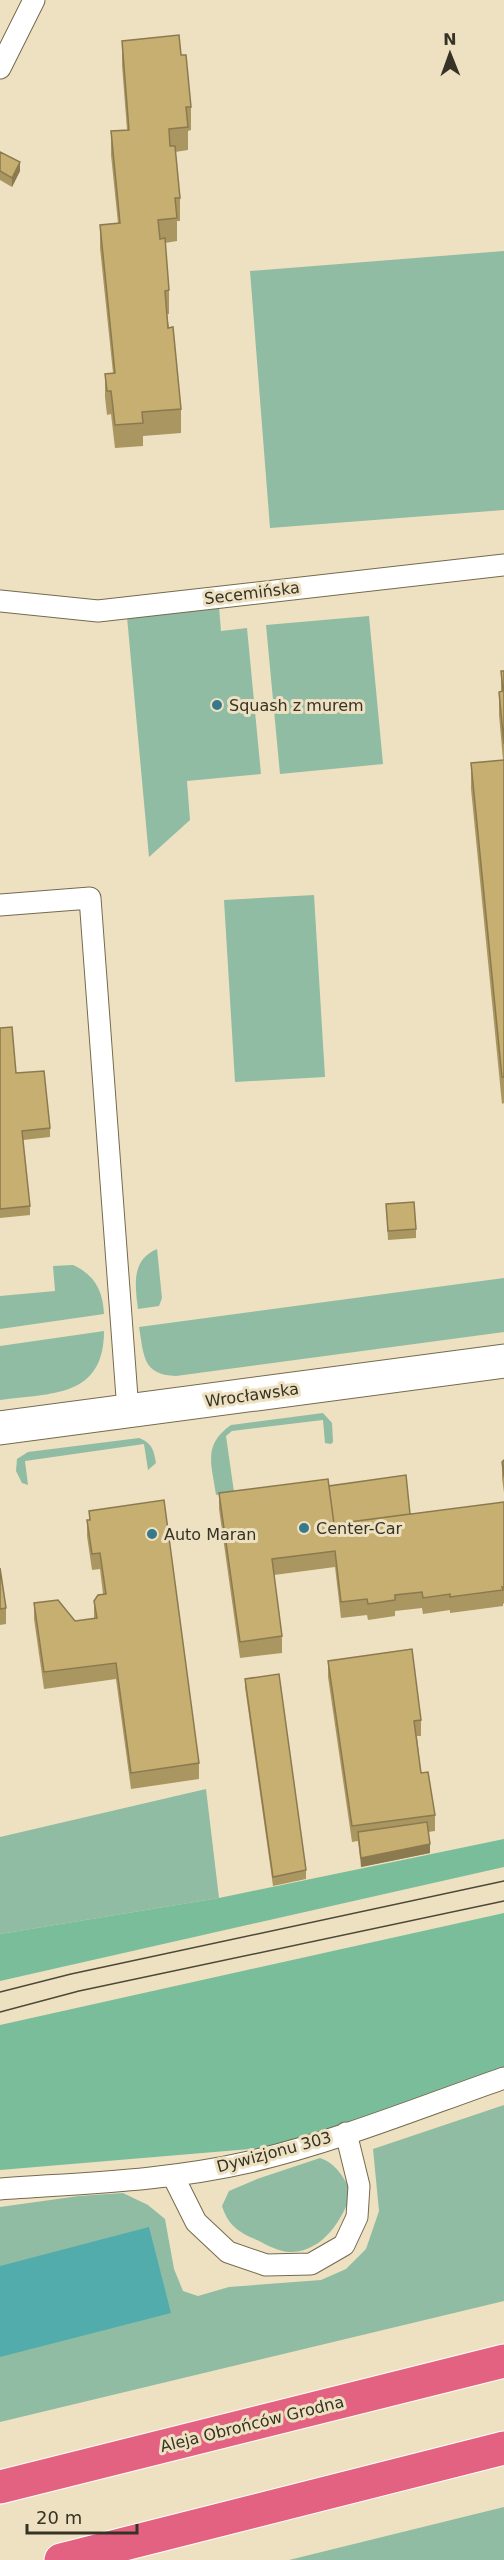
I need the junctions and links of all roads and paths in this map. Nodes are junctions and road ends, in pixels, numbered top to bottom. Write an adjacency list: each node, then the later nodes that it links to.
1 (34, 0): 2 (lane)
2 (0, 68)
3 (504, 565): 4 (lane, Secemińska)
4 (0, 601)
5 (0, 905): 7 (lane)
6 (504, 1361): 7 (street, Wrocławska)
7 (128, 1411): 8 (street, Wrocławska)
8 (0, 1428)
9 (504, 2078): 10 (lane, Dywizjonu 303)
10 (346, 2133): 11 (lane, Dywizjonu 303); 11 (lane)
11 (173, 2176): 12 (lane, Dywizjonu 303)
12 (0, 2189)
13 (504, 2361): 15 (highway, Aleja Obrońców Grodna)
14 (504, 2448): 16 (highway)
15 (0, 2487)
16 (60, 2560)

